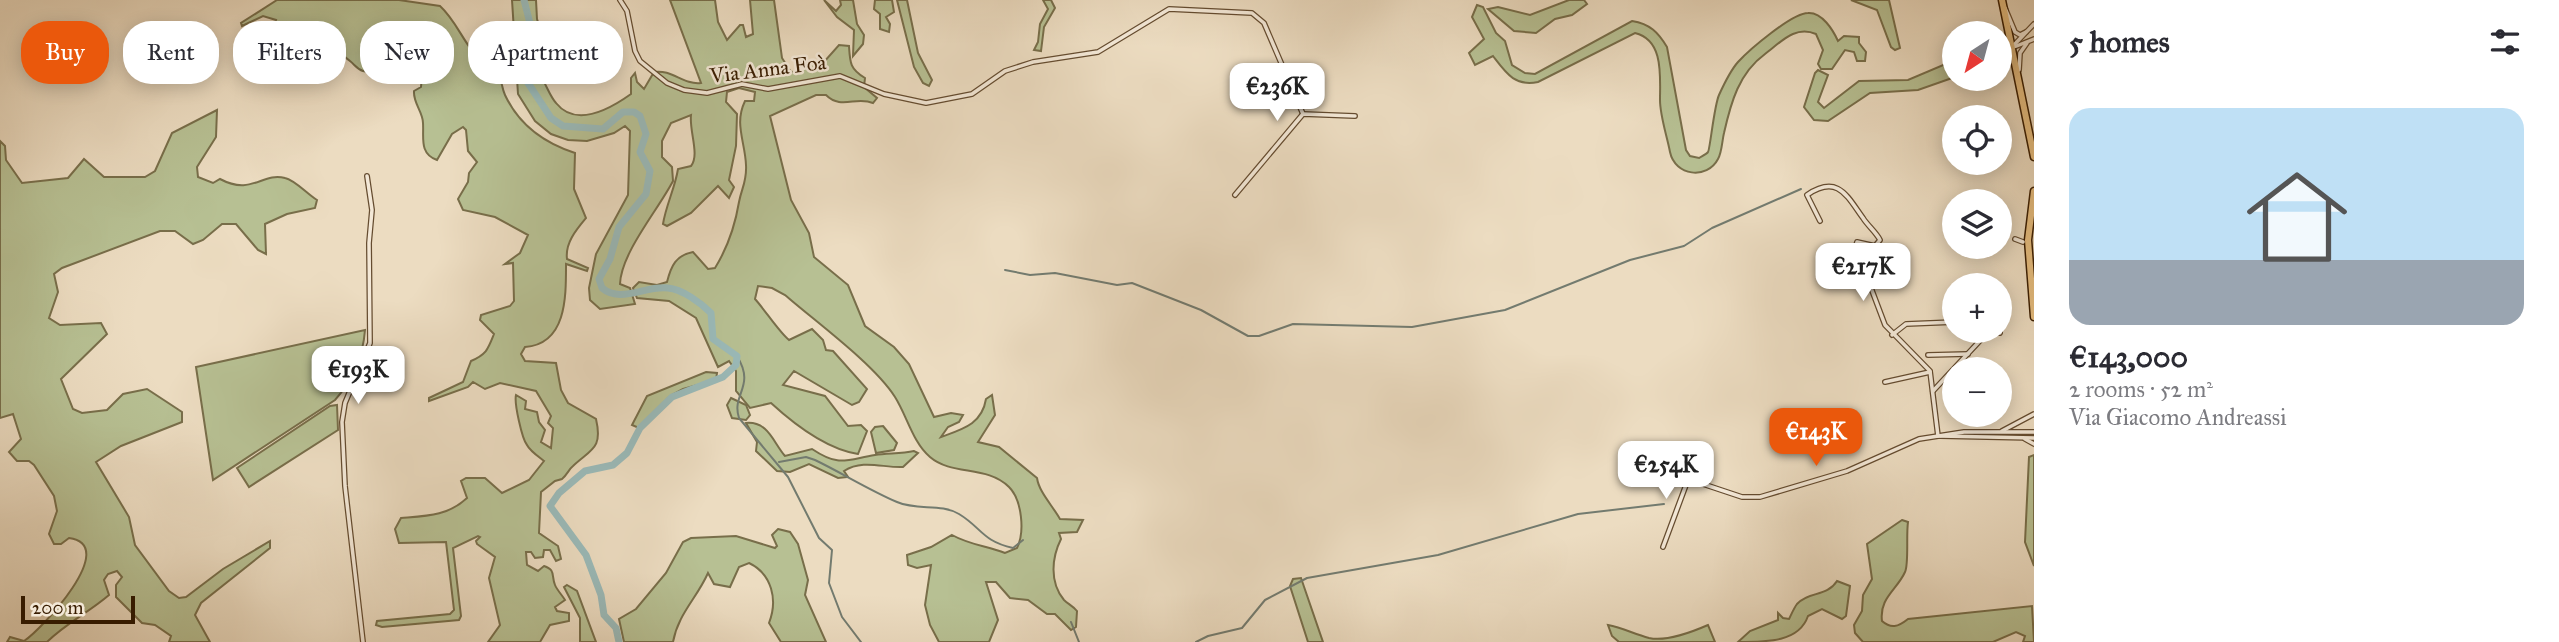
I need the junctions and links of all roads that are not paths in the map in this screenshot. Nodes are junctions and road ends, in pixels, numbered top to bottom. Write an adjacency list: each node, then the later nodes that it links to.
1 (620, 0): 11 (street, Via Anna Foà)
2 (2002, 2): 3 (main road); 5 (street)
3 (2006, 21)
4 (2034, 24): 5 (street); 6 (street)
5 (2026, 32): 9 (street)
6 (2034, 32)
7 (2034, 39): 8 (street)
8 (2027, 43): 9 (street); 10 (street)
9 (2012, 47): 10 (main road)
10 (2018, 75): 13 (main road)
11 (1303, 114): 12 (street); 16 (street)
12 (1355, 116)
13 (2034, 157)
14 (367, 176): 39 (street)
15 (2034, 191): 20 (main road)
16 (1235, 195)
17 (1820, 221): 22 (street)
18 (2015, 239): 19 (street)
19 (2022, 242)
20 (2034, 317)
21 (1942, 323): 22 (street)
22 (1892, 335): 26 (street)
23 (1978, 343): 24 (street)
24 (1968, 354): 25 (street); 28 (street)
25 (1928, 355)
26 (1930, 372): 27 (street); 28 (street)
27 (1885, 382)
28 (1933, 391): 33 (street)
29 (2034, 414): 30 (street)
30 (2013, 426): 32 (street); 34 (street)
31 (2034, 432): 34 (street)
32 (1998, 433): 33 (street); 34 (street)
33 (1940, 434): 34 (street); 38 (street)
34 (2013, 435): 35 (street)
35 (2023, 438): 36 (street); 37 (street)
36 (2034, 438)
37 (2034, 444)
38 (1663, 547)
39 (363, 642)

